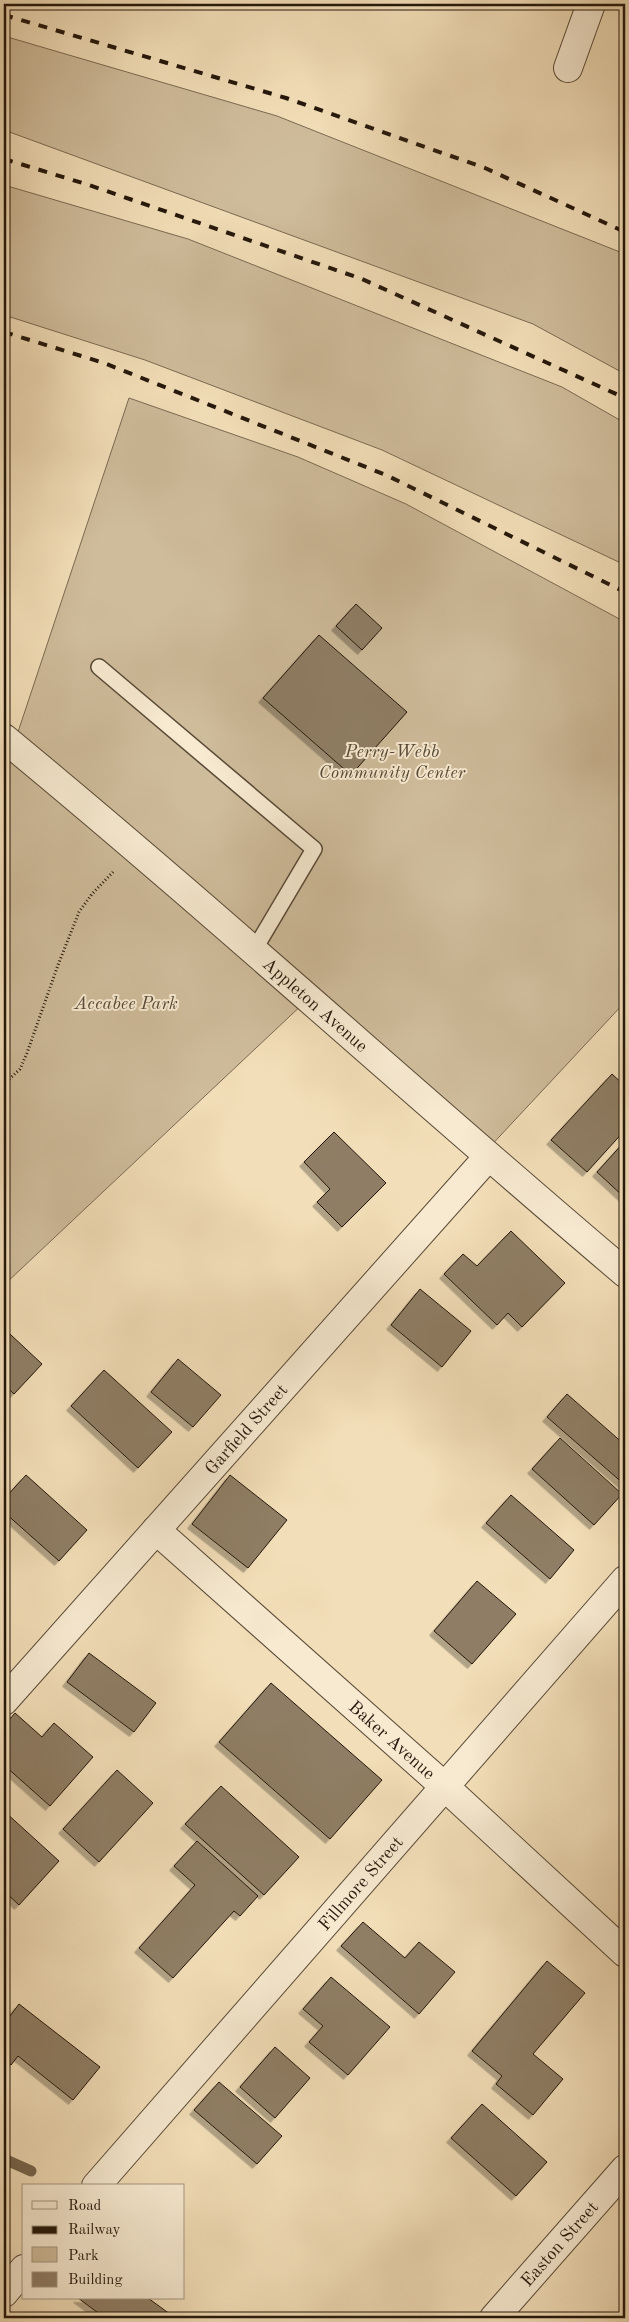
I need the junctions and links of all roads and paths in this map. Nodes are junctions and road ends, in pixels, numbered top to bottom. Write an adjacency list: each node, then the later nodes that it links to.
1 (591, 4): 2 (street)
2 (568, 68)
3 (99, 667): 6 (lane)
4 (4, 738): 5 (street, Appleton Avenue)
5 (135, 850): 6 (street, Appleton Avenue); 7 (path)
6 (253, 952): 8 (street, Appleton Avenue)
7 (4, 1084)
8 (488, 1157): 9 (street, Appleton Avenue); 10 (street, Garfield Street)
9 (625, 1273)
10 (156, 1530): 12 (street, Garfield Street); 13 (street, Baker Avenue)
11 (625, 1580): 13 (street, Fillmore Street)
12 (4, 1701)
13 (444, 1786): 14 (street, Baker Avenue); 16 (street, Fillmore Street)
14 (625, 1953)
15 (625, 2170): 19 (street, Easton Street)
16 (98, 2184)
17 (22, 2271): 18 (street)
18 (4, 2293)
19 (494, 2318)

